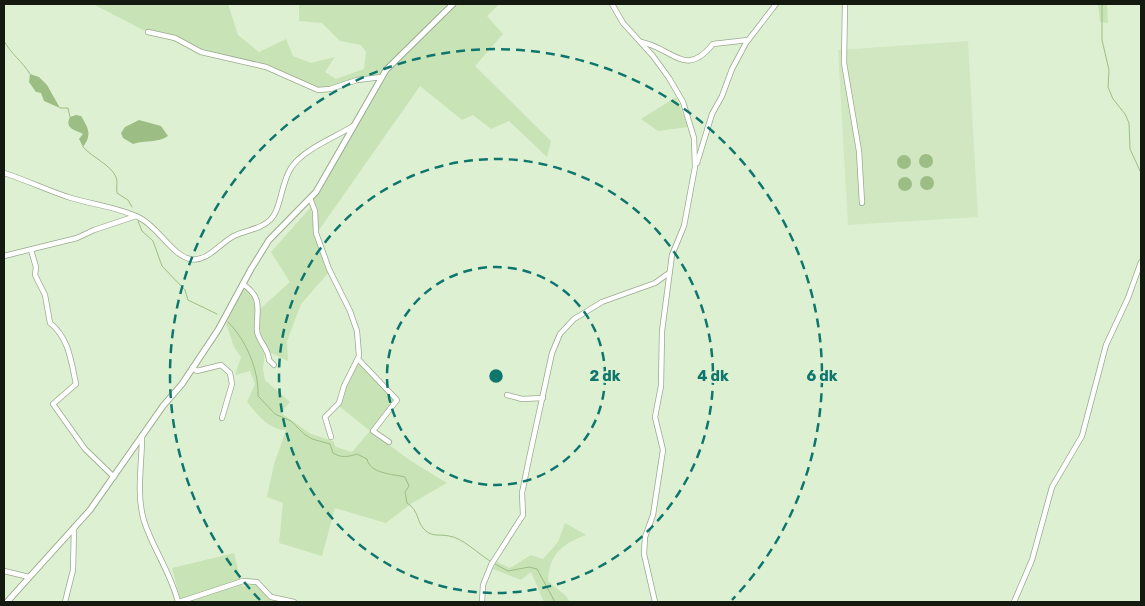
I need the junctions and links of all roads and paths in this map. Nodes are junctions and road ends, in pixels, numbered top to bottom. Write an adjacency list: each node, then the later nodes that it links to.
1 (452, 4): 8 (street)
2 (612, 4): 7 (street)
3 (776, 4): 6 (street)
4 (845, 4): 13 (street)
5 (148, 32): 8 (street)
6 (748, 40): 7 (street); 10 (street)
7 (641, 42): 10 (street)
8 (382, 77): 9 (street)
9 (354, 126): 12 (street); 14 (street)
10 (696, 167): 18 (street)
11 (4, 173): 14 (street)
12 (310, 198): 19 (street); 20 (street)
13 (862, 203)
14 (136, 216): 15 (street)
15 (31, 250): 16 (street); 29 (street)
16 (4, 256)
17 (1141, 262): 39 (street)
18 (669, 273): 24 (street); 38 (street)
19 (243, 284): 21 (street); 22 (street)
20 (358, 359): 27 (street); 28 (street)
21 (274, 365)
22 (192, 368): 25 (street); 26 (street)
23 (507, 395): 24 (street)
24 (543, 398): 37 (street)
25 (222, 418)
26 (142, 436): 29 (street); 35 (street)
27 (332, 437)
28 (389, 442)
29 (114, 476): 30 (street)
30 (74, 527): 32 (street); 34 (street)
31 (4, 571): 32 (street)
32 (29, 577): 33 (street)
33 (7, 602)
34 (65, 602)
35 (178, 602): 36 (street)
36 (294, 602)
37 (482, 602)
38 (655, 602)
39 (1014, 602)

